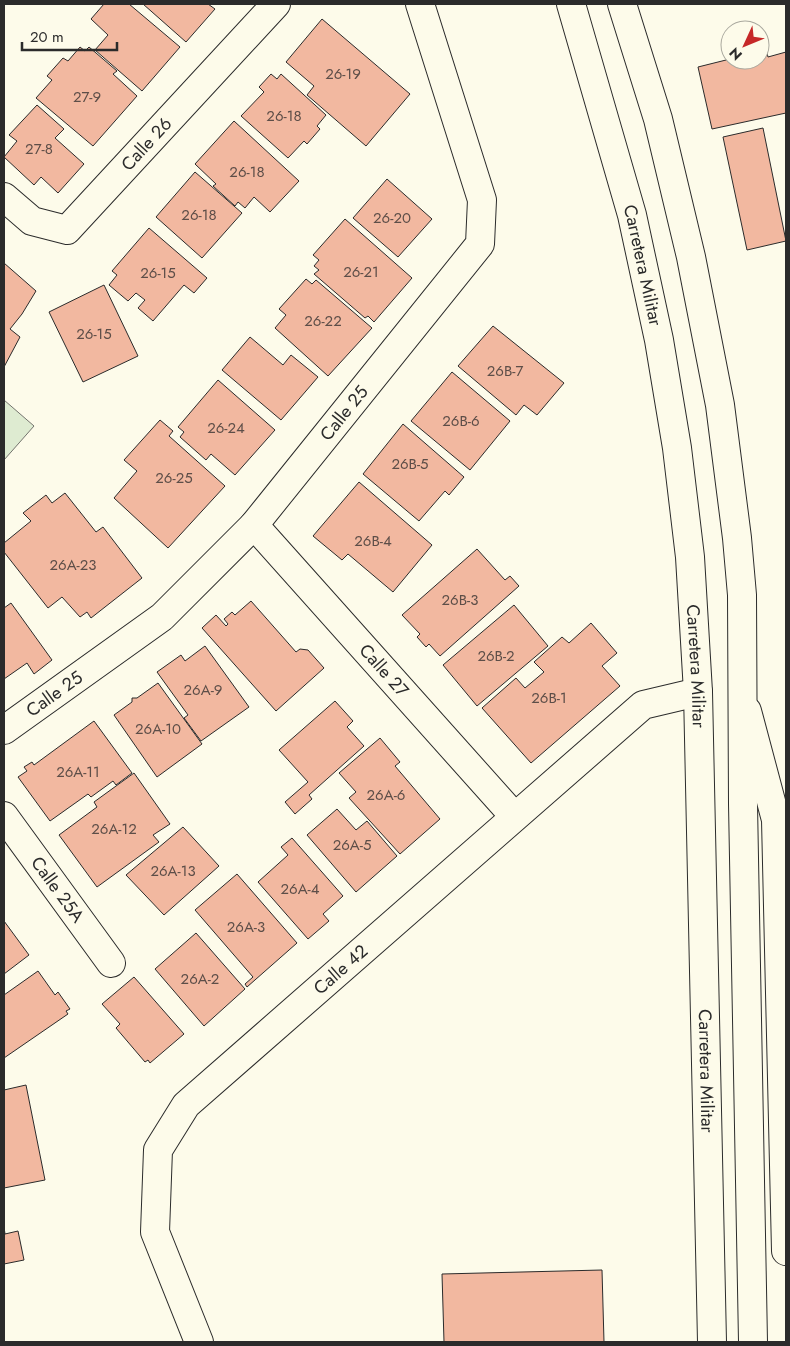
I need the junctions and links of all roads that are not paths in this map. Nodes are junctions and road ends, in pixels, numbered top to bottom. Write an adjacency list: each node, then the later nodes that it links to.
1 (276, 4): 5 (street, Calle 26)
2 (420, 4): 6 (street, Calle 25)
3 (571, 4): 7 (street, Carretera Militar)
4 (622, 4): 8 (street)
5 (4, 197)
6 (254, 525): 9 (street, Calle 25); 11 (street, Calle 27)
7 (698, 692): 11 (street, Calle 42); 15 (street, Carretera Militar)
8 (743, 697): 13 (street); 16 (street)
9 (4, 730)
10 (4, 816): 12 (street, Calle 25A)
11 (514, 816): 14 (street, Calle 42)
12 (111, 963)
13 (786, 1250)
14 (199, 1342)
15 (712, 1342)
16 (753, 1342)

